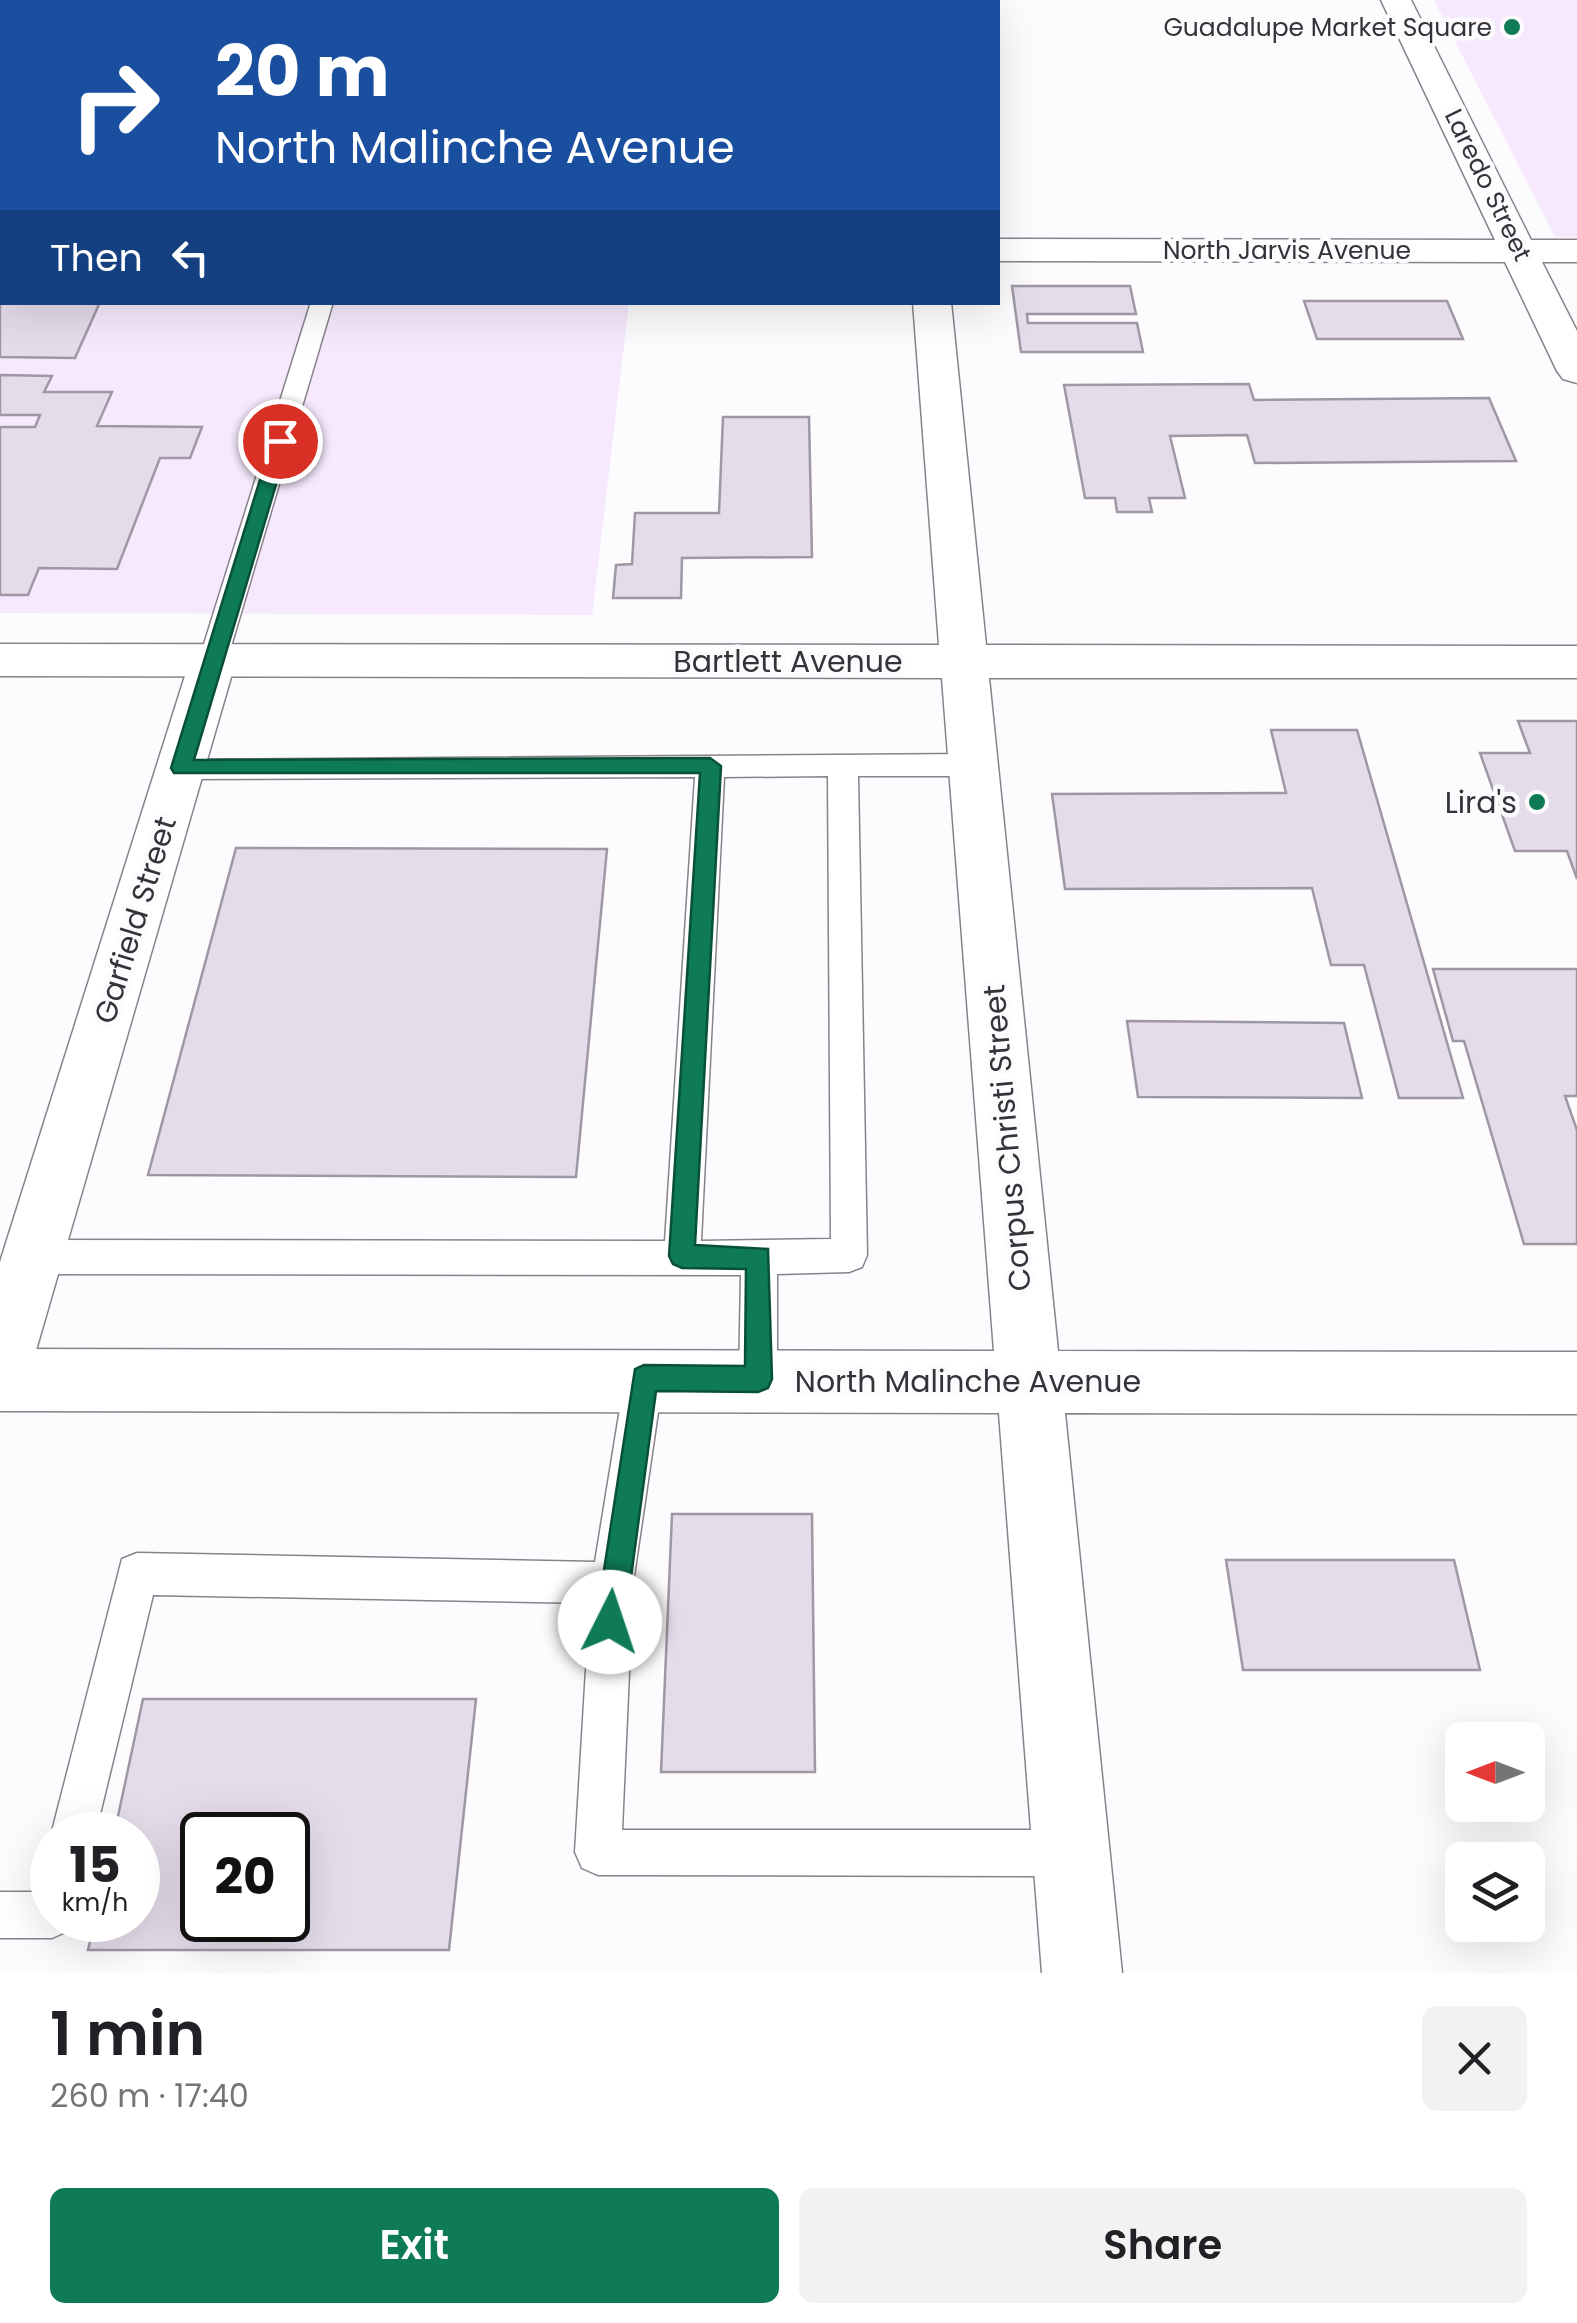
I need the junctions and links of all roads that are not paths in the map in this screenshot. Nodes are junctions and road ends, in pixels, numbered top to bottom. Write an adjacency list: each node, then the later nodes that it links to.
1 (1396, 0): 3 (main road, Laredo Street)
2 (1000, 250): 3 (main road, North Jarvis Avenue)
3 (1522, 251): 4 (main road, North Jarvis Avenue); 7 (main road, Laredo Street)
4 (1577, 251)
5 (321, 305): 9 (lane, Garfield Street)
6 (932, 305): 10 (main road, Corpus Christi Street)
7 (1577, 371)
8 (0, 660): 9 (main road, Bartlett Avenue)
9 (213, 660): 10 (main road, Bartlett Avenue); 15 (main road, Garfield Street)
10 (964, 661): 11 (main road, Bartlett Avenue); 14 (main road, Corpus Christi Street)
11 (1577, 662)
12 (710, 766): 13 (lane); 15 (lane); 16 (lane)
13 (843, 766): 14 (lane); 18 (lane)
14 (974, 766): 23 (main road, Corpus Christi Street)
15 (181, 768): 17 (main road, Garfield Street)
16 (682, 1256): 17 (lane); 18 (lane)
17 (32, 1257): 19 (main road, Garfield Street)
18 (759, 1258): 21 (lane)
19 (0, 1364)
20 (644, 1378): 21 (main road, North Malinche Avenue); 22 (main road, North Malinche Avenue); 25 (lane)
21 (758, 1379): 23 (main road, North Malinche Avenue)
22 (0, 1380)
23 (1029, 1382): 24 (main road, North Malinche Avenue); 27 (main road, Corpus Christi Street)
24 (1577, 1383)
25 (612, 1584): 26 (lane); 27 (lane)
26 (78, 1812)
27 (1071, 1853): 30 (main road, Corpus Christi Street)
28 (30, 1914): 29 (lane)
29 (0, 1915)
30 (1082, 1973)

